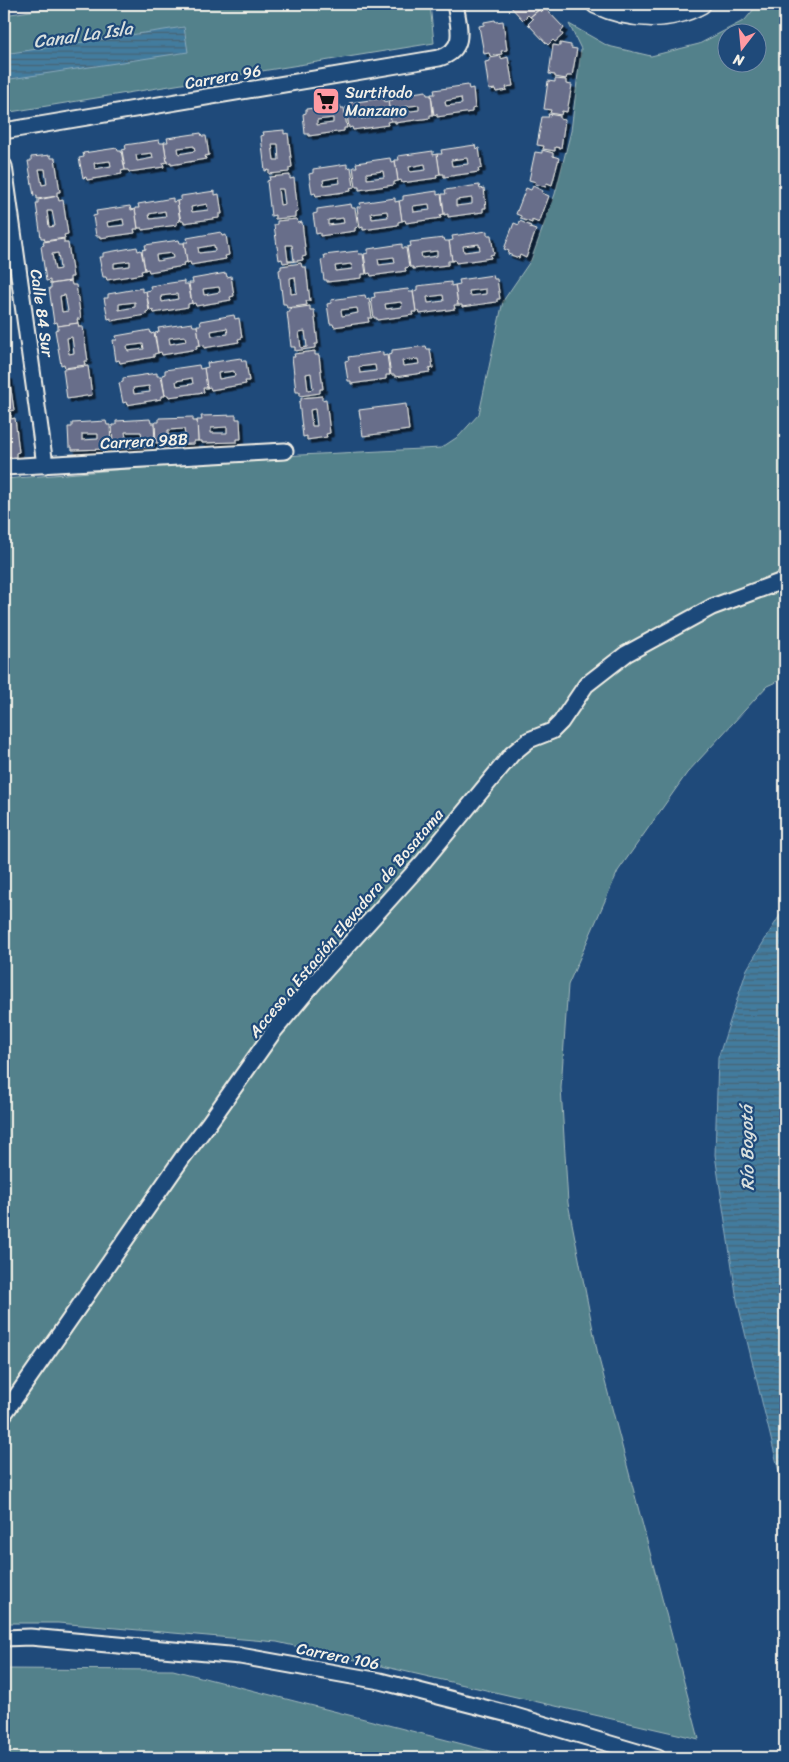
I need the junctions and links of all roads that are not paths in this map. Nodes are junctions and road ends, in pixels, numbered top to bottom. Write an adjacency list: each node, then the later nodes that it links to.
1 (455, 4): 4 (street, Carrera 96)
2 (596, 4): 3 (main road)
3 (701, 4)
4 (4, 131)
5 (4, 166): 7 (street, Calle 84 Sur)
6 (286, 451): 7 (street, Carrera 98B)
7 (46, 465): 8 (street, Carrera 98B)
8 (4, 467)
9 (785, 580): 10 (street, Acceso a Estación Elevadora de Bosatama)
10 (4, 1414)
11 (4, 1638): 12 (street, Carrera 106)
12 (658, 1758)

